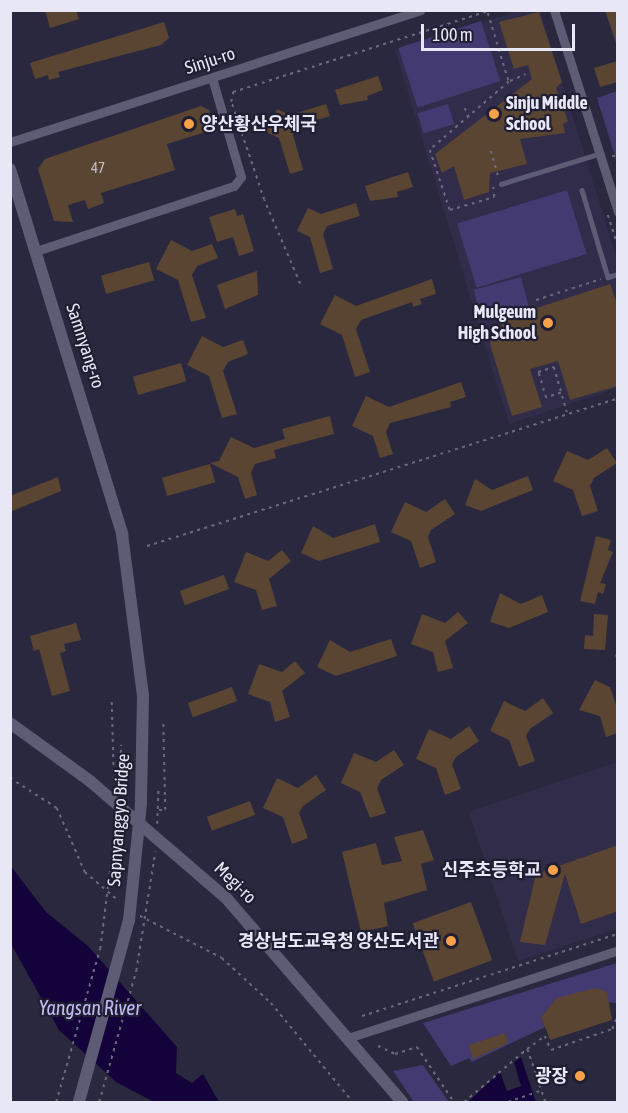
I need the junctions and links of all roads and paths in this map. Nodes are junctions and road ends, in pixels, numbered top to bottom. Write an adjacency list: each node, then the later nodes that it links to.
1 (420, 10): 6 (street, Sinju-ro)
2 (491, 10): 4 (path)
3 (554, 10): 12 (street)
4 (488, 12): 7 (path); 22 (path)
5 (526, 74): 7 (path)
6 (212, 78): 10 (street, Sinju-ro); 19 (street)
7 (510, 82): 9 (path)
8 (465, 108): 9 (path)
9 (468, 117): 16 (path)
10 (10, 142)
11 (491, 151): 16 (path)
12 (600, 153): 16 (lane); 18 (street)
13 (611, 156): 14 (path)
14 (618, 156)
15 (10, 169): 19 (street, Samnyang-ro)
16 (501, 184)
17 (582, 190): 21 (lane)
18 (618, 213)
19 (36, 251): 27 (street, Samnyang-ro)
20 (618, 274): 21 (lane)
21 (608, 277): 23 (path)
22 (300, 284)
23 (536, 300)
24 (561, 393): 24 (path); 26 (path)
25 (618, 398): 26 (path)
26 (567, 413): 28 (path)
27 (122, 534): 56 (street, Sapnyanggyo Bridge)
28 (147, 546)
29 (618, 646): 30 (path)
30 (616, 657)
31 (112, 702): 36 (path)
32 (163, 721): 40 (path)
33 (10, 723): 49 (street, Megi-ro)
34 (121, 746): 36 (path)
35 (10, 778): 43 (path)
36 (119, 779): 38 (path)
37 (158, 790): 40 (path)
38 (118, 799)
39 (117, 808): 55 (path)
40 (158, 810): 41 (path)
41 (157, 829)
42 (156, 848): 57 (path)
43 (124, 905)
44 (133, 911): 58 (path)
45 (618, 934): 48 (path)
46 (618, 950): 49 (street)
47 (618, 1015): 51 (path)
48 (362, 1016)
49 (351, 1037): 59 (street, Megi-ro)
50 (378, 1046): 60 (path)
51 (527, 1049): 52 (path); 61 (path)
52 (541, 1090): 62 (path); 63 (path)
53 (10, 1098): 54 (path)
54 (16, 1102)
55 (56, 1102)
56 (79, 1102)
57 (99, 1102)
58 (353, 1102)
59 (402, 1102)
60 (454, 1102)
61 (464, 1102)
62 (508, 1102)
63 (545, 1102)

